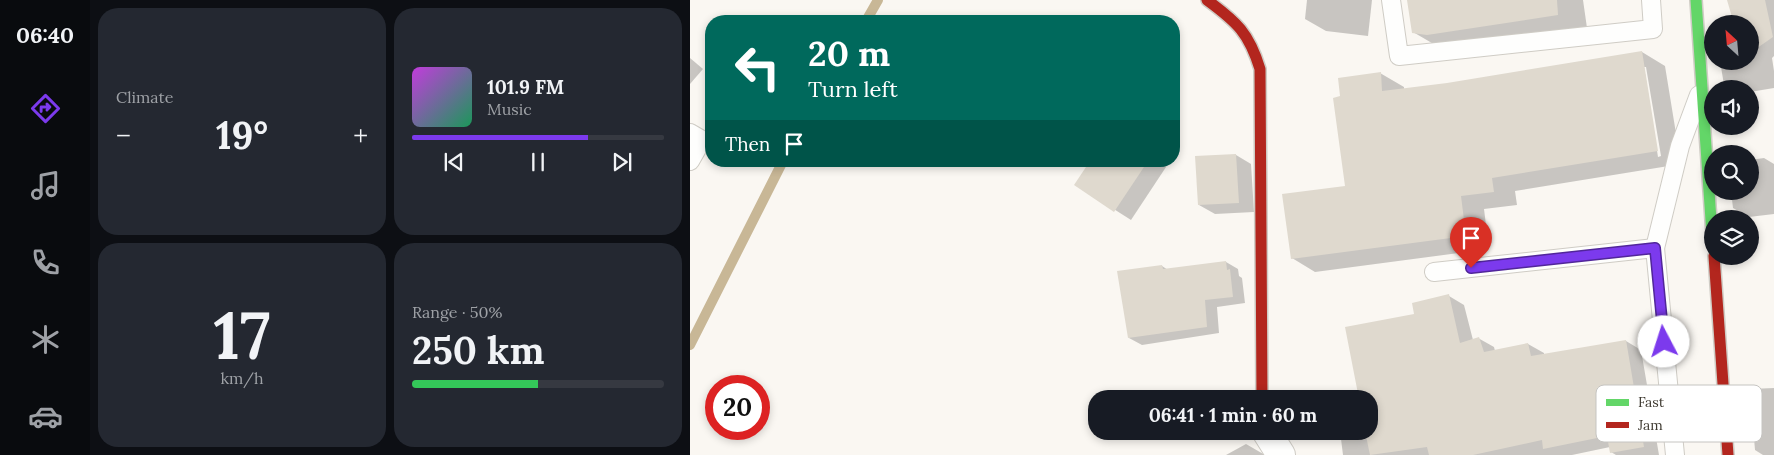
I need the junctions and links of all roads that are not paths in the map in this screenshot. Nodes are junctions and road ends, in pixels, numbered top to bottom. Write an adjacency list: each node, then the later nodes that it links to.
1 (1207, 0): 14 (street)
2 (1390, 0): 3 (lane)
3 (1651, 0)
4 (1696, 0): 5 (street)
5 (1702, 86): 8 (street); 9 (lane)
6 (690, 133): 7 (lane)
7 (690, 161)
8 (1710, 210)
9 (1655, 248): 11 (lane); 12 (lane)
10 (1715, 265): 13 (street)
11 (1434, 272)
12 (1669, 385)
13 (1723, 385)
14 (1262, 390)
15 (1272, 440): 18 (street)
16 (1675, 442): 19 (lane)
17 (1727, 442): 20 (street)
18 (1281, 455)
19 (1676, 455)
20 (1728, 455)

